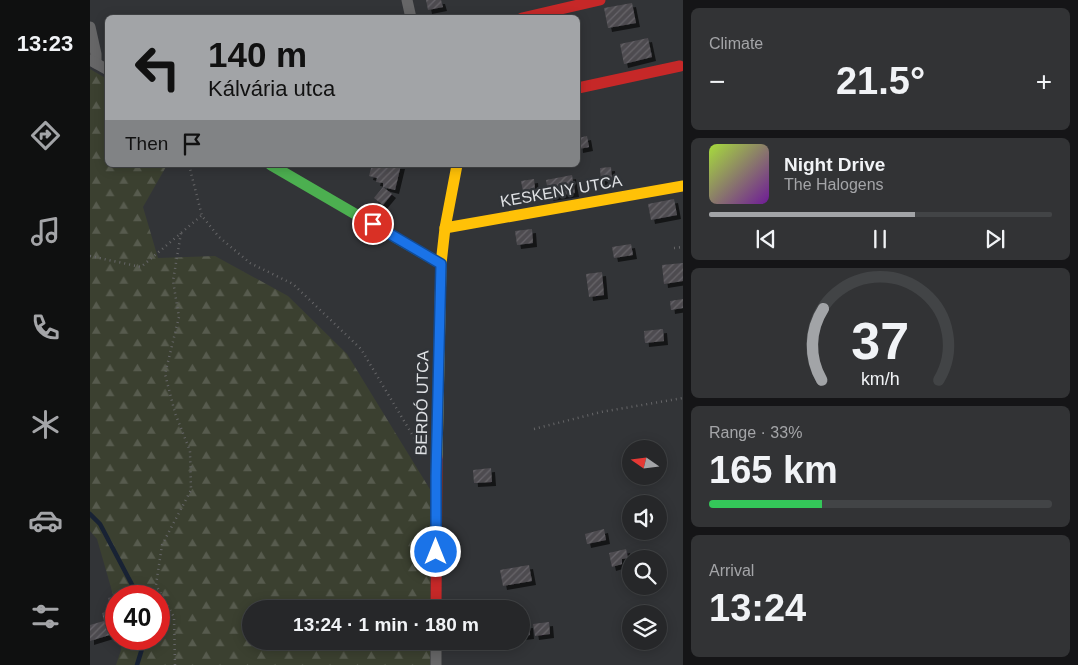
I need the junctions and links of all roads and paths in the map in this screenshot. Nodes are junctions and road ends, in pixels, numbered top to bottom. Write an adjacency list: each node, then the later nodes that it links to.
1 (407, 0): 3 (street)
2 (600, 0): 4 (street)
3 (410, 15)
4 (535, 15)
5 (90, 27): 6 (street)
6 (93, 62): 8 (street)
7 (680, 66): 9 (street)
8 (105, 68)
9 (580, 88)
10 (190, 167): 14 (path)
11 (274, 167): 20 (street)
12 (457, 167): 15 (street, BERDÓ UTCA)
13 (683, 186): 15 (street, KESKENY UTCA)
14 (202, 216): 16 (path); 23 (path)
15 (445, 228): 20 (street, BERDÓ UTCA)
16 (181, 234): 19 (path); 26 (path)
17 (683, 247): 18 (path)
18 (674, 248)
19 (90, 256)
20 (441, 264): 24 (street, BERDÓ UTCA)
21 (683, 398): 22 (path)
22 (534, 430)
23 (421, 451)
24 (436, 600)
25 (436, 650): 27 (street)
26 (176, 665)
27 (436, 665)

